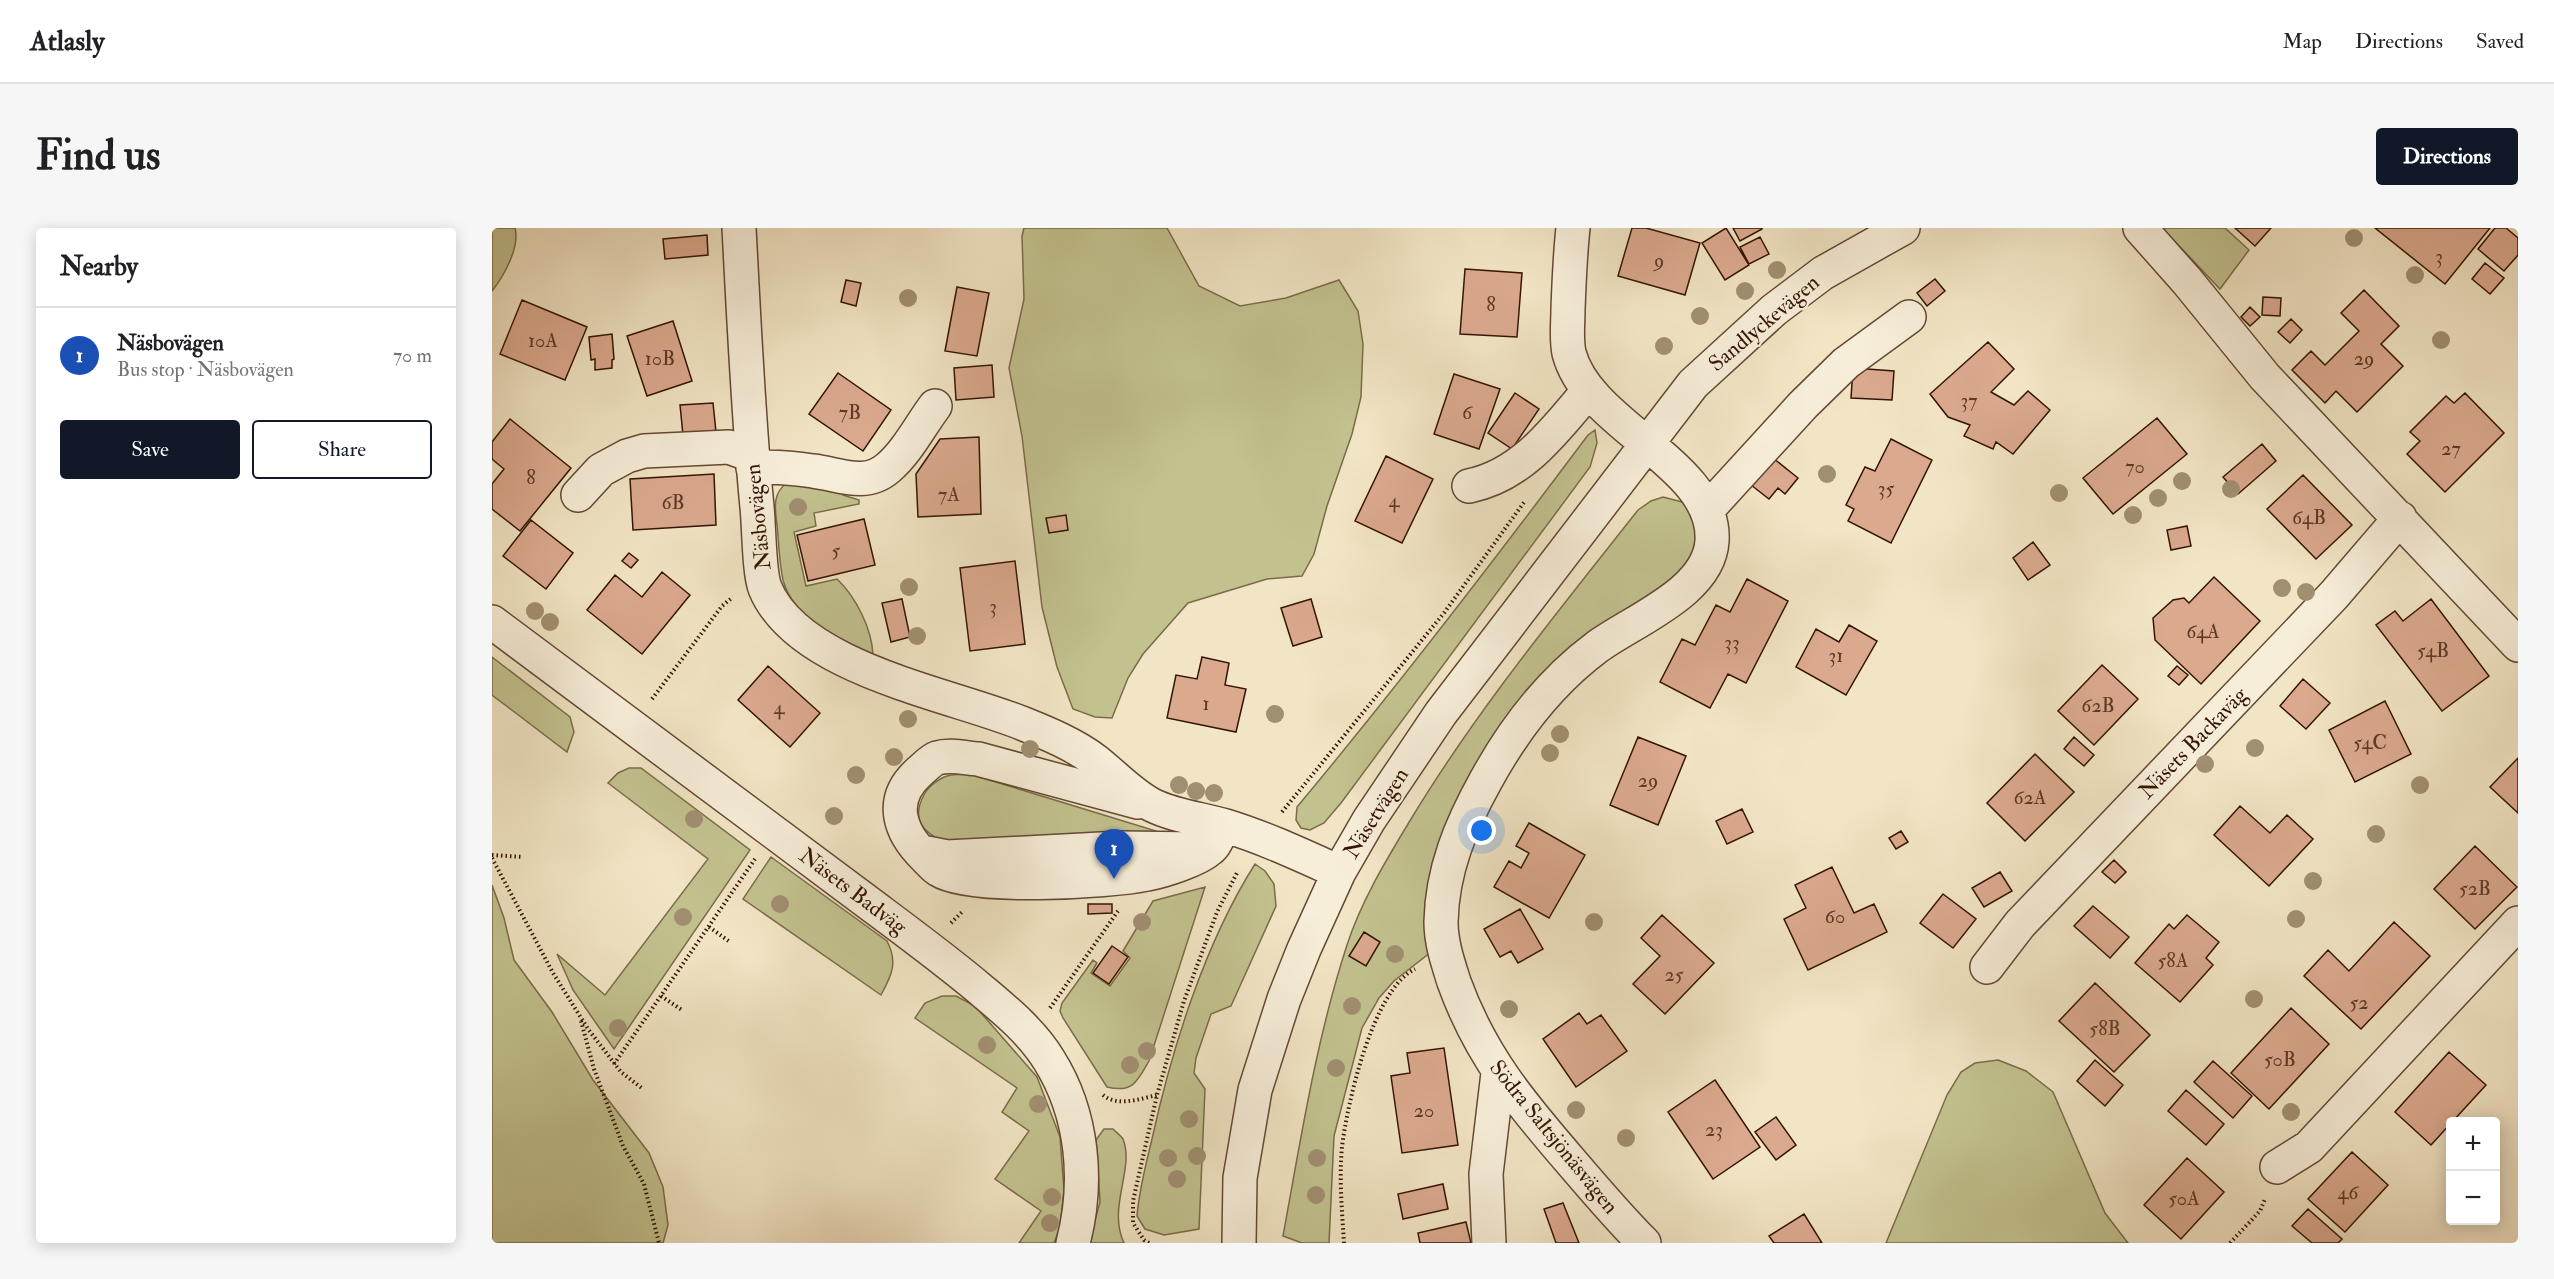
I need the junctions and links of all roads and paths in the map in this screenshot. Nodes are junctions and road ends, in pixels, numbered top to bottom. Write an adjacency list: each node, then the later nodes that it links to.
1 (739, 228): 9 (street, Näsbovägen)
2 (1573, 228): 6 (street, Södra Saltsjönäsvägen)
3 (1903, 228): 8 (street, Sandlyckevägen)
4 (2140, 228): 14 (street)
5 (1909, 317): 13 (street)
6 (1589, 390): 8 (street, Södra Saltsjönäsvägen); 10 (street)
7 (934, 406): 9 (street)
8 (1645, 443): 13 (street, Södra Saltsjönäsvägen); 25 (street, Näsetvägen)
9 (752, 462): 11 (street); 15 (street, Näsbovägen)
10 (1469, 486)
11 (578, 495)
12 (1528, 498): 21 (path)
13 (1707, 510): 33 (street, Södra Saltsjönäsvägen)
14 (2400, 518): 17 (street); 34 (street, Näsets Backaväg)
15 (765, 587): 18 (path); 19 (street, Näsbovägen)
16 (492, 622): 18 (street, Näsets Badväg)
17 (2518, 645)
18 (632, 725): 20 (street, Näsets Badväg)
19 (1154, 806): 22 (street, Näsbovägen); 22 (street)
20 (774, 832): 30 (path); 46 (street, Näsets Badväg)
21 (1261, 838): 22 (street, Näsbovägen); 25 (street, Näsbovägen); 26 (path)
22 (1220, 850): 26 (path)
23 (492, 856): 24 (path); 38 (path)
24 (523, 857)
25 (1339, 872): 48 (street, Näsetvägen)
26 (1234, 878): 43 (path)
27 (1121, 907): 37 (path)
28 (971, 912): 31 (path)
29 (2518, 923): 44 (street)
30 (709, 927): 32 (path); 35 (path)
31 (946, 928)
32 (730, 942)
33 (1445, 957): 40 (street, Södra Saltsjönäsvägen); 49 (path)
34 (1987, 967)
35 (661, 996): 36 (path); 39 (path)
36 (682, 1010)
37 (1046, 1013)
38 (580, 1016): 39 (path); 45 (path)
39 (614, 1064): 41 (path)
40 (1498, 1073): 50 (street); 51 (street, Södra Saltsjönäsvägen)
41 (642, 1089)
42 (1100, 1093): 43 (path)
43 (1156, 1095): 47 (path)
44 (2277, 1167): 52 (path)
45 (659, 1243)
46 (1073, 1243)
47 (1149, 1243)
48 (1239, 1243)
49 (1344, 1243)
50 (1489, 1243)
51 (1644, 1243)
52 (2230, 1243)

